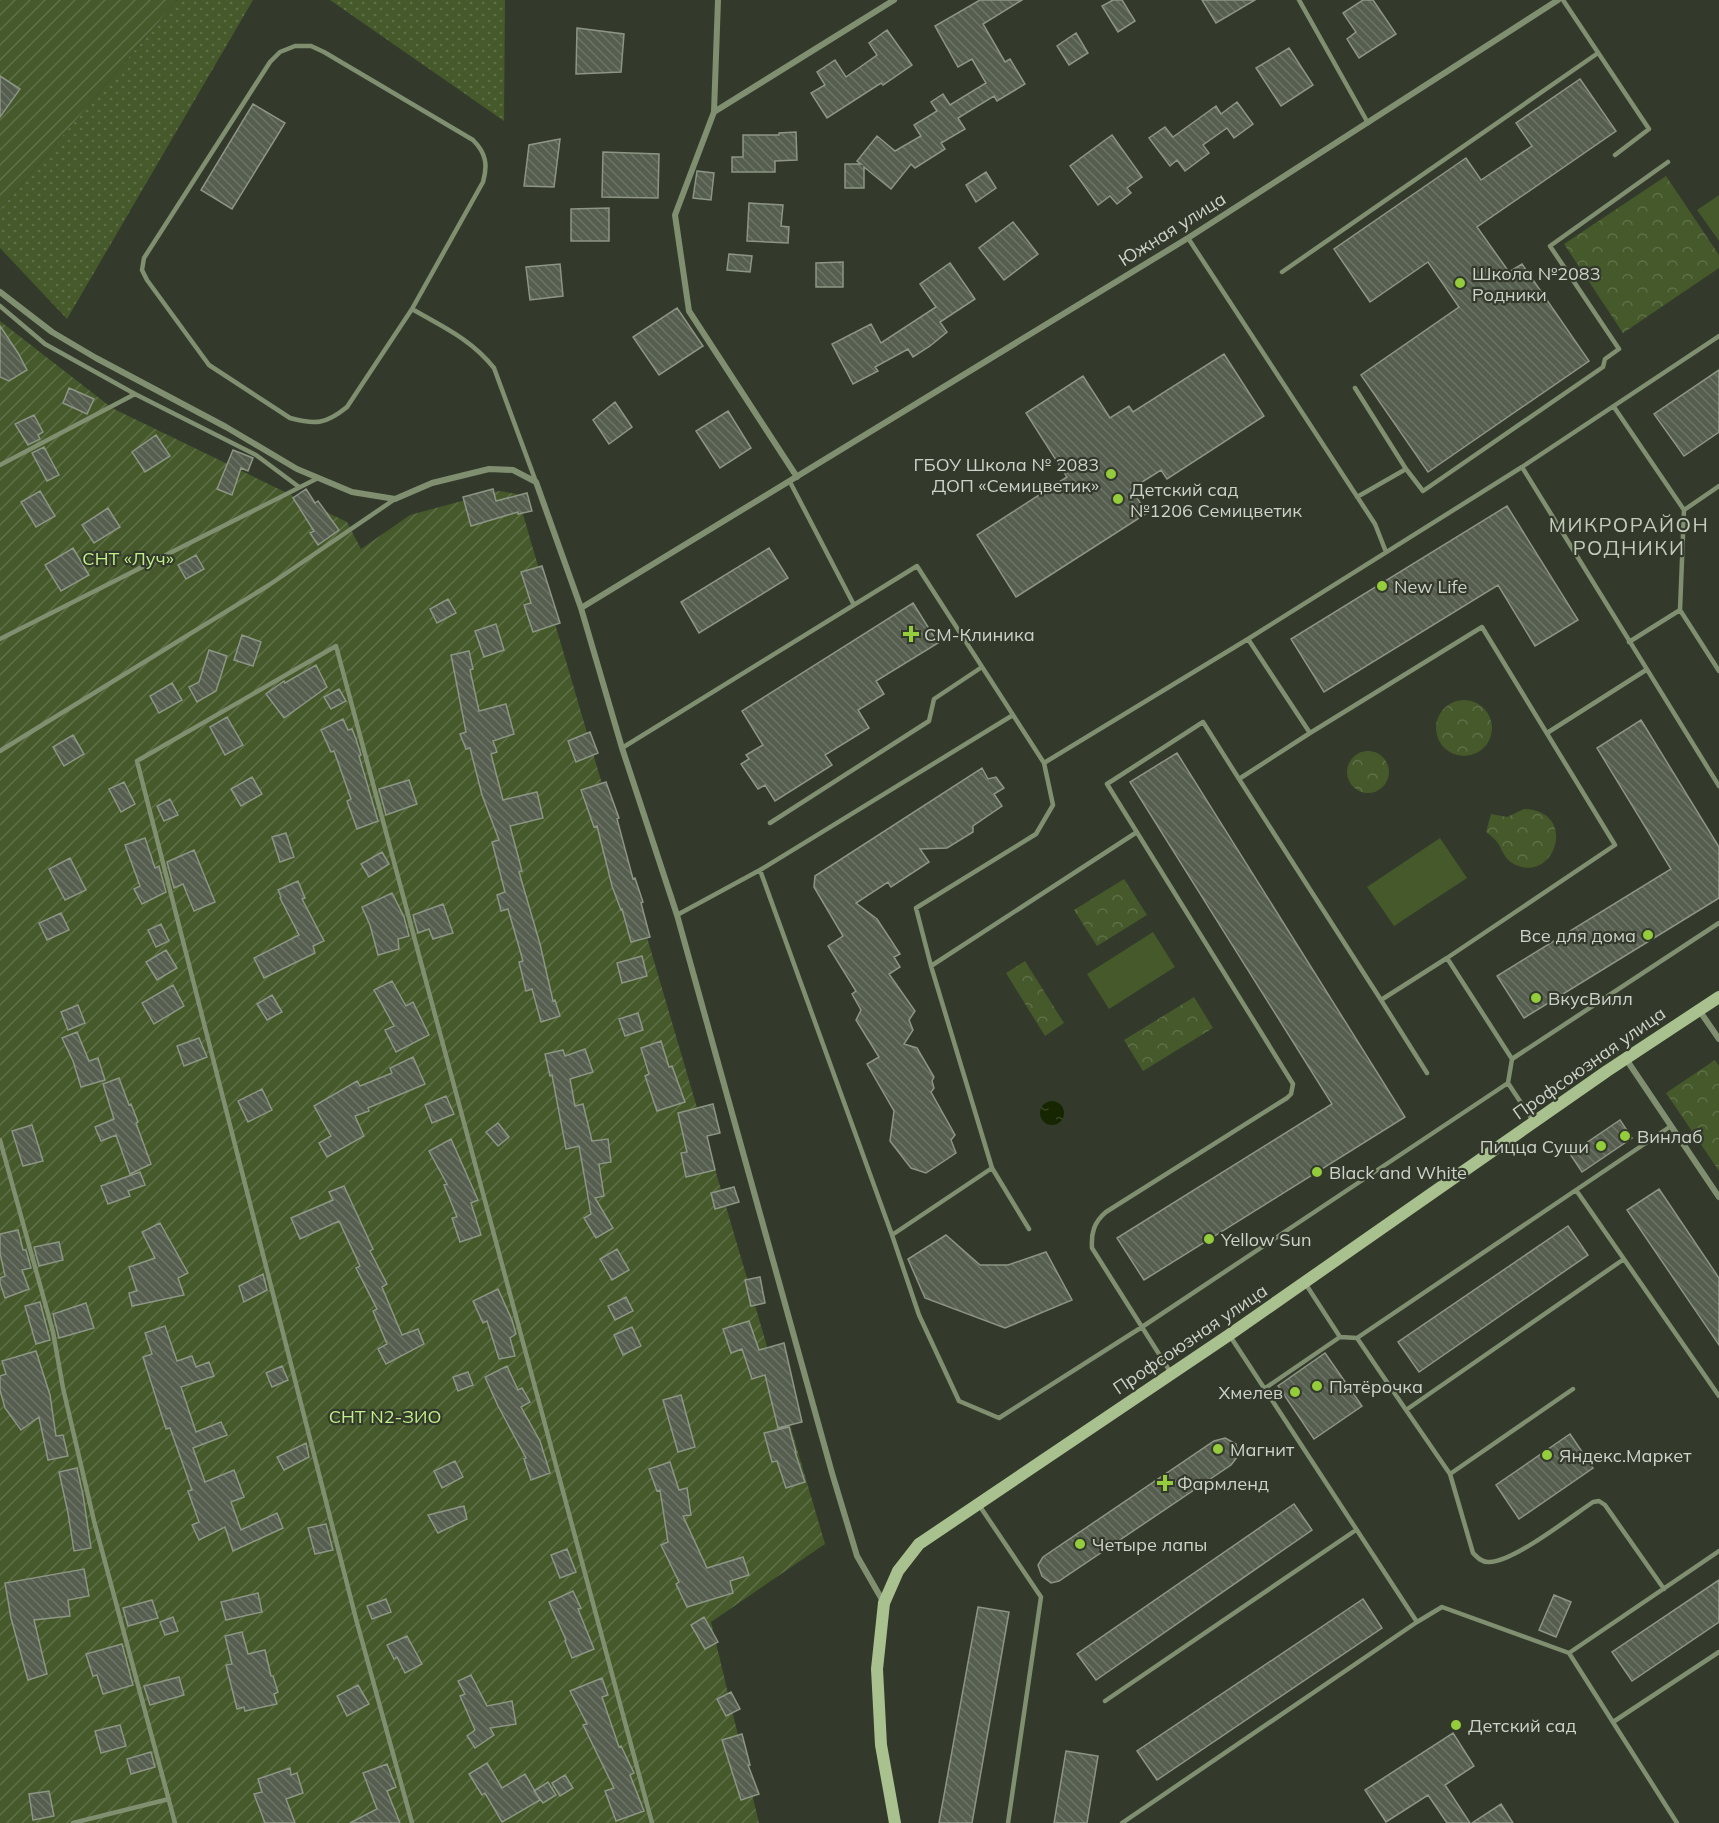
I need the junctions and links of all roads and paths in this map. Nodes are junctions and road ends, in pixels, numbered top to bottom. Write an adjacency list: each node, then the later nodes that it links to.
1 (718, 0): 7 (street)
2 (894, 0): 7 (street)
3 (1299, 0): 8 (lane)
4 (1558, 0): 8 (street, Южная улица)
5 (1563, 0): 6 (lane)
6 (1598, 53): 9 (lane); 12 (lane)
7 (714, 112): 23 (street)
8 (1368, 123): 11 (street, Южная улица)
9 (1615, 155)
10 (1668, 162): 22 (lane)
11 (1188, 238): 23 (street, Южная улица); 29 (lane)
12 (1282, 272)
13 (0, 292): 24 (street)
14 (0, 306): 18 (lane)
15 (412, 309): 15 (lane); 25 (lane)
16 (1719, 336): 19 (lane)
17 (1355, 388): 22 (lane)
18 (135, 394): 20 (lane); 28 (lane)
19 (1614, 407): 21 (lane); 31 (lane)
20 (0, 465)
21 (1522, 467): 32 (lane); 38 (lane)
22 (1406, 469): 29 (lane)
23 (797, 477): 26 (street, Южная улица)
24 (318, 478): 28 (lane); 30 (street)
25 (536, 482): 30 (street); 34 (street)
26 (790, 482): 33 (lane); 34 (street, Южная улица)
27 (1719, 486): 31 (lane)
28 (299, 488): 36 (lane)
29 (1357, 497): 32 (lane)
30 (395, 499): 46 (lane)
31 (1684, 510): 35 (lane)
32 (1386, 552): 37 (lane)
33 (854, 605): 39 (lane); 45 (lane)
34 (581, 608): 45 (street)
35 (1680, 610): 38 (lane); 41 (lane)
36 (0, 639)
37 (1248, 639): 43 (lane); 47 (lane)
38 (1629, 642): 40 (lane)
39 (982, 667): 42 (lane); 50 (lane)
40 (1646, 670): 44 (lane); 49 (lane)
41 (1719, 671)
42 (1012, 715): 47 (lane); 52 (lane)
43 (1310, 733): 44 (lane); 48 (lane)
44 (1547, 733): 55 (lane)
45 (622, 748): 53 (street)
46 (0, 751)
47 (1044, 763): 56 (lane)
48 (1239, 779): 51 (lane); 58 (lane)
49 (1719, 786)
50 (770, 823)
51 (1137, 832): 56 (lane); 75 (lane)
52 (760, 870): 53 (lane); 72 (lane)
53 (677, 915): 89 (street)
54 (1719, 923): 61 (lane)
55 (1447, 958): 58 (lane); 61 (lane)
56 (931, 966): 68 (lane)
57 (1719, 997): 59 (main road, Профсоюзная улица)
58 (1381, 1000): 63 (lane)
59 (1699, 1010): 60 (street); 62 (main road, Профсоюзная улица)
60 (1719, 1039)
61 (1512, 1059): 64 (lane)
62 (1626, 1059): 65 (main road, Профсоюзная улица); 66 (street)
63 (1427, 1073)
64 (1508, 1083): 65 (lane); 75 (lane)
65 (1534, 1123): 74 (main road, Профсоюзная улица)
66 (1671, 1126): 69 (lane); 70 (street)
67 (0, 1140): 95 (lane)
68 (992, 1168): 71 (lane); 72 (lane)
69 (1576, 1190): 73 (lane); 78 (lane)
70 (1719, 1197)
71 (1029, 1229)
72 (892, 1235): 75 (lane)
73 (1624, 1258): 82 (lane); 83 (lane)
74 (1305, 1283): 76 (main road, Профсоюзная улица); 77 (lane)
75 (1142, 1327): 79 (lane)
76 (1229, 1335): 79 (main road, Профсоюзная улица); 80 (lane)
77 (1340, 1337): 78 (lane); 80 (lane)
78 (1357, 1338): 83 (lane)
79 (1171, 1373): 85 (main road, Профсоюзная улица)
80 (1264, 1389): 86 (lane)
81 (1573, 1389): 84 (lane)
82 (1719, 1396)
83 (1406, 1410): 84 (lane)
84 (1450, 1474): 88 (lane)
85 (978, 1503): 89 (main road, Профсоюзная улица); 101 (lane)
86 (1356, 1530): 90 (lane); 93 (lane)
87 (1719, 1551): 88 (lane)
88 (1664, 1589): 92 (lane)
89 (884, 1604): 100 (main road, Профсоюзная улица)
90 (1417, 1622): 92 (lane); 102 (lane)
91 (1719, 1652): 94 (lane)
92 (1569, 1653): 94 (lane)
93 (1105, 1701)
94 (1613, 1722): 103 (lane)
95 (169, 1799): 96 (lane); 97 (lane)
96 (73, 1823)
97 (175, 1823)
98 (412, 1823): 99 (lane)
99 (652, 1823)
100 (895, 1823)
101 (1008, 1823)
102 (1122, 1823)
103 (1677, 1823)

